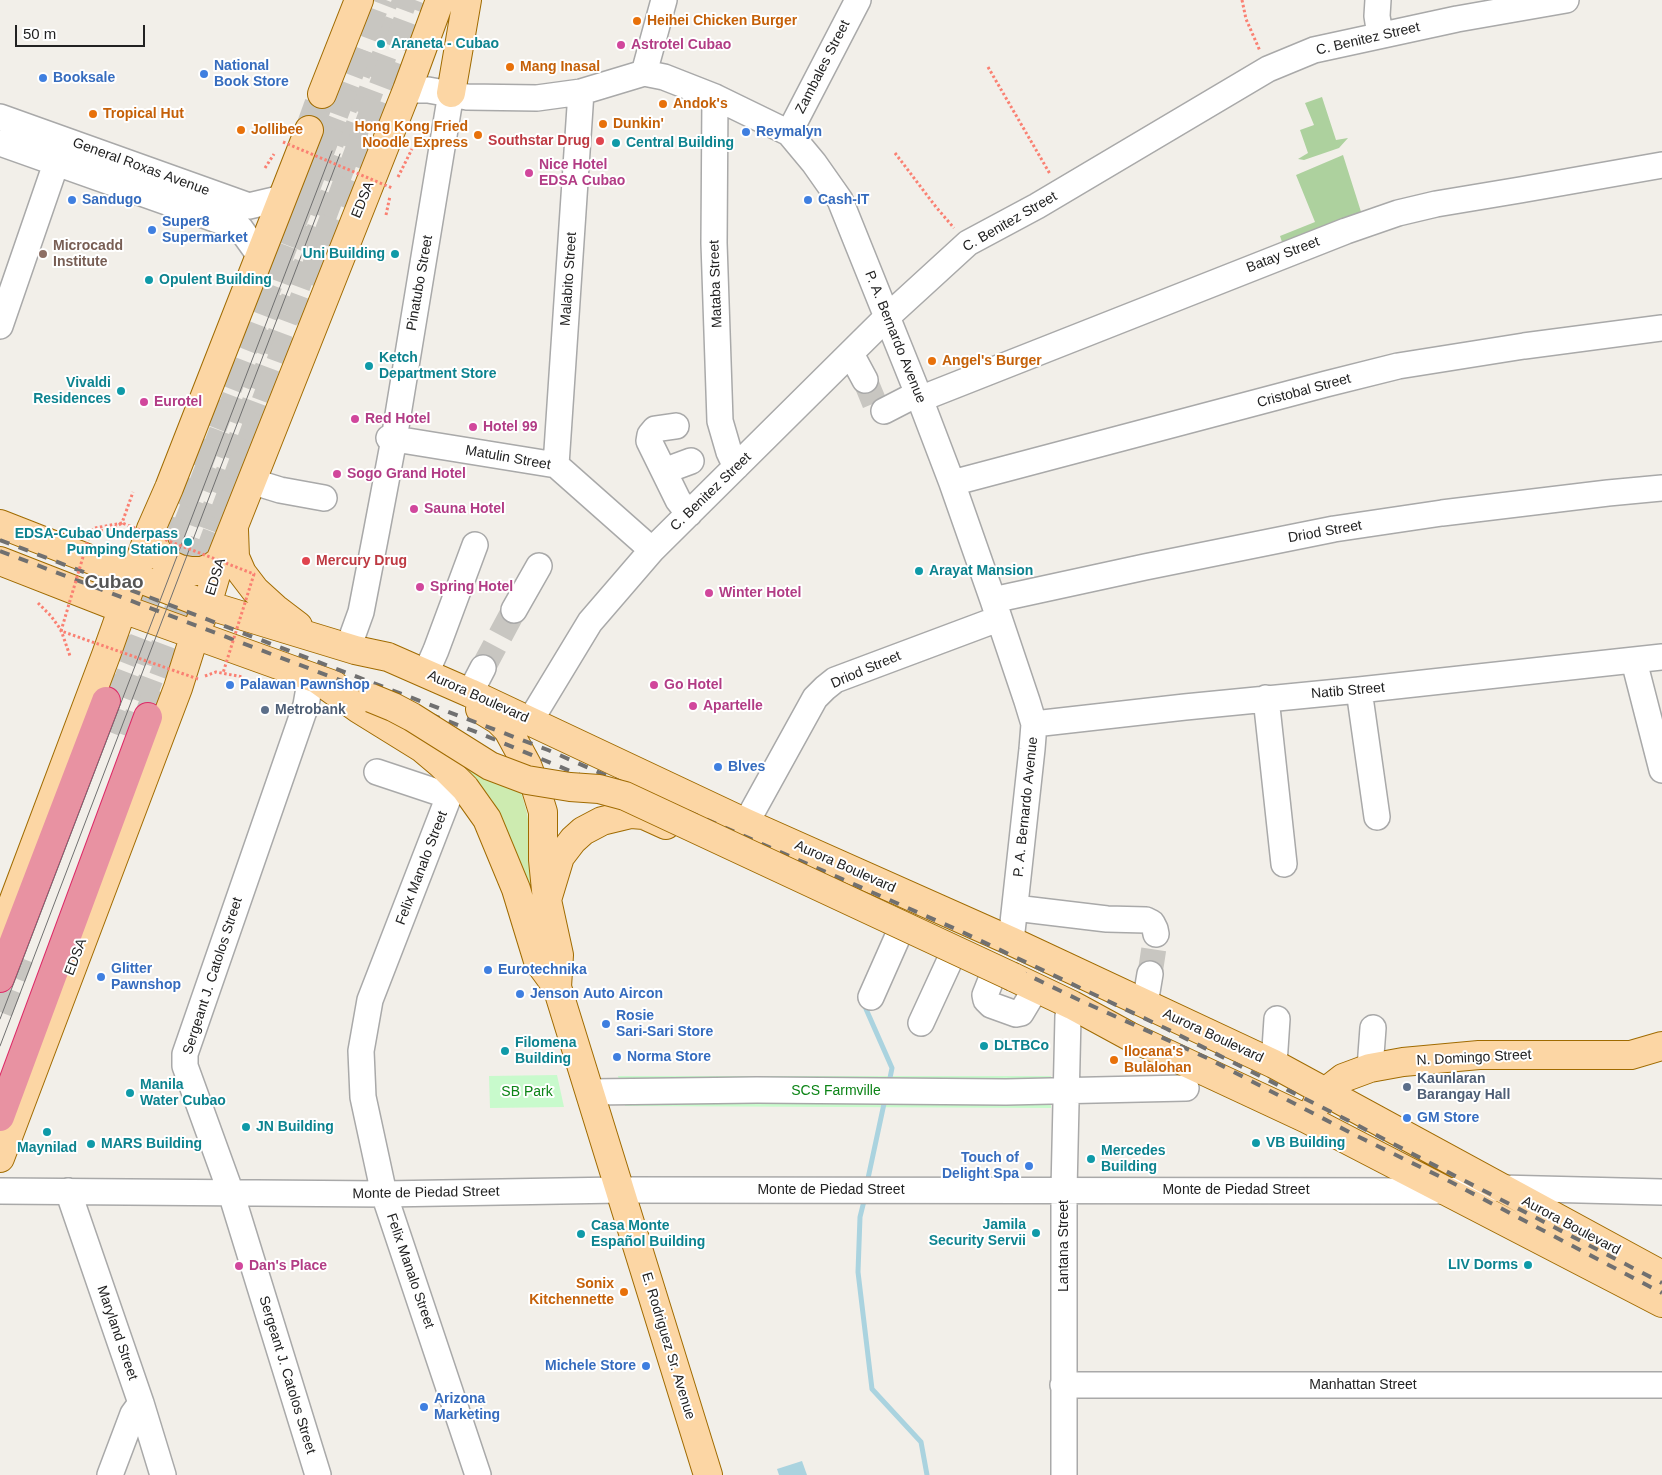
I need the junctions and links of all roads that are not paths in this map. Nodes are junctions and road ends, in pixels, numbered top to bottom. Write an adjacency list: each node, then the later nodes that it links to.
1 (359, 0): 13 (main road)
2 (440, 0): 10 (main road, EDSA)
3 (467, 0): 12 (main road)
4 (664, 0): 9 (street)
5 (858, 0): 17 (street, Zambales Street)
6 (1378, 0): 8 (street)
7 (1566, 0): 8 (street, C. Benitez Street)
8 (1380, 35): 25 (street, C. Benitez Street)
9 (644, 73): 11 (street); 14 (street, P. A. Bernardo Avenue)
10 (407, 90): 12 (street); 38 (main road, EDSA)
11 (581, 92): 12 (street); 35 (street, Malabito Street)
12 (451, 93): 33 (street, Pinatubo Street)
13 (322, 94)
14 (715, 97): 17 (street, P. A. Bernardo Avenue); 36 (street, Mataba Street)
15 (0, 116): 18 (street, General Roxas Avenue)
16 (309, 130): 22 (main road)
17 (789, 133): 25 (street, P. A. Bernardo Avenue)
18 (64, 140): 20 (street); 23 (street, General Roxas Avenue)
19 (0, 143): 20 (street, General Roxas Avenue)
20 (57, 164): 23 (street, General Roxas Avenue); 26 (street)
21 (1662, 165): 30 (street, Batay Street)
22 (283, 198): 23 (street, General Roxas Avenue); 24 (main road)
23 (236, 214): 24 (street, General Roxas Avenue)
24 (260, 256): 45 (main road)
25 (886, 318): 28 (street, C. Benitez Street); 30 (street, P. A. Bernardo Avenue)
26 (0, 326)
27 (1662, 328): 39 (street, Cristobal Street)
28 (851, 354): 29 (street); 36 (street, C. Benitez Street)
29 (864, 380)
30 (919, 396): 31 (street, Batay Street); 39 (street, P. A. Bernardo Avenue)
31 (884, 411)
32 (676, 426): 37 (street)
33 (391, 439): 35 (street, Matulin Street); 58 (street, Pinatubo Street)
34 (691, 461): 37 (street)
35 (556, 466): 47 (street, Matulin Street)
36 (736, 468): 42 (street, C. Benitez Street)
37 (664, 472): 42 (street)
38 (251, 481): 41 (street); 44 (main road, EDSA)
39 (952, 483): 55 (street, P. A. Bernardo Avenue)
40 (1662, 488): 55 (street, Driod Street)
41 (324, 498)
42 (689, 514): 47 (street, C. Benitez Street)
43 (0, 524): 51 (main road, Aurora Boulevard)
44 (234, 526): 48 (main road, EDSA); 57 (main road)
45 (151, 529): 48 (main road); 51 (main road)
46 (475, 545): 64 (street)
47 (652, 550): 71 (street, C. Benitez Street)
48 (220, 560): 52 (main road, EDSA)
49 (0, 561): 53 (main road, Aurora Boulevard)
50 (539, 566): 54 (street)
51 (134, 577): 52 (main road, Aurora Boulevard); 53 (main road)
52 (208, 605): 56 (main road, EDSA); 57 (main road, Aurora Boulevard)
53 (123, 609): 56 (main road, Aurora Boulevard); 59 (main road)
54 (514, 610)
55 (996, 610): 72 (street, P. A. Bernardo Avenue); 77 (street, Driod Street)
56 (195, 634): 63 (main road, Aurora Boulevard); 65 (main road, EDSA)
57 (314, 637): 58 (main road, Aurora Boulevard)
58 (352, 649): 64 (main road, Aurora Boulevard)
59 (106, 655): 65 (main road); 83 (main road)
60 (1662, 657): 61 (street, Natib Street)
61 (1634, 661): 66 (street, Natib Street); 73 (street)
62 (484, 668): 67 (street)
63 (314, 678): 75 (main road, E. Rodriguez Sr. Avenue); 88 (main road, Aurora Boulevard, bridge); 114 (street, Sergeant J. Catolos Street)
64 (432, 681): 67 (main road, Aurora Boulevard); 79 (main road, E. Rodriguez Sr. Avenue)
65 (178, 688): 106 (main road, EDSA)
66 (1359, 690): 68 (street, Natib Street); 76 (street)
67 (470, 692): 71 (main road, Aurora Boulevard)
68 (1266, 698): 72 (street, Natib Street); 78 (street)
69 (106, 701): 87 (highway)
70 (148, 717): 104 (highway, EDSA)
71 (530, 721): 77 (main road, Aurora Boulevard)
72 (1034, 724): 80 (street, P. A. Bernardo Avenue)
73 (1662, 770)
74 (377, 772): 75 (street)
75 (452, 787): 89 (main road, E. Rodriguez Sr. Avenue); 115 (street, Felix Manalo Street)
76 (1378, 817)
77 (746, 823): 84 (main road, Aurora Boulevard)
78 (1284, 864)
79 (546, 900): 82 (main road); 89 (main road, E. Rodriguez Sr. Avenue)
80 (1016, 908): 81 (street); 84 (street, P. A. Bernardo Avenue)
81 (1156, 934)
82 (898, 936): 85 (main road); 90 (street)
83 (0, 937)
84 (1011, 941): 91 (main road, Aurora Boulevard)
85 (950, 960): 88 (main road); 94 (street)
86 (1150, 974): 91 (street)
87 (0, 978)
88 (1002, 978): 92 (main road); 96 (main road, Aurora Boulevard)
89 (557, 987): 102 (main road, E. Rodriguez Sr. Avenue)
90 (871, 997)
91 (1145, 1004): 98 (main road, Aurora Boulevard)
92 (1068, 1016): 96 (main road); 101 (street, Lantana Street)
93 (1277, 1018): 98 (street)
94 (921, 1023)
95 (1374, 1028): 99 (street)
96 (1129, 1036): 105 (main road, Aurora Boulevard)
97 (1662, 1046): 99 (main road, N. Domingo Street)
98 (1274, 1064): 103 (main road, Aurora Boulevard)
99 (1370, 1068): 103 (main road, N. Domingo Street)
100 (1186, 1088): 101 (street)
101 (1066, 1090): 102 (street); 109 (street, Lantana Street)
102 (591, 1092): 108 (main road, E. Rodriguez Sr. Avenue)
103 (1325, 1092): 105 (main road, N. Domingo Street); 107 (main road, Aurora Boulevard)
104 (0, 1117)
105 (1307, 1119): 112 (main road, Aurora Boulevard)
106 (0, 1158)
107 (1500, 1188): 112 (street, Monte de Piedad Street); 113 (street, Monte de Piedad Street); 116 (main road, Aurora Boulevard)
108 (619, 1190): 109 (street, Monte de Piedad Street); 115 (street, Monte de Piedad Street); 125 (main road, E. Rodriguez Sr. Avenue)
109 (1064, 1190): 112 (street, Monte de Piedad Street); 118 (street, Lantana Street)
110 (0, 1191): 111 (street, Monte de Piedad Street)
111 (68, 1191): 114 (street, Monte de Piedad Street); 120 (street, Maryland Street)
112 (1446, 1191): 117 (main road, Aurora Boulevard)
113 (1662, 1192)
114 (231, 1193): 115 (street, Monte de Piedad Street); 123 (street, Sergeant J. Catolos Street)
115 (384, 1194): 124 (street, Felix Manalo Street)
116 (1662, 1275)
117 (1662, 1303)
118 (1063, 1385): 119 (street, Manhattan Street); 126 (street, Lantana Street)
119 (1662, 1385)
120 (141, 1403): 121 (street); 122 (street, Maryland Street)
121 (110, 1475)
122 (163, 1475)
123 (318, 1475)
124 (478, 1475)
125 (708, 1475)
126 (1064, 1475)

